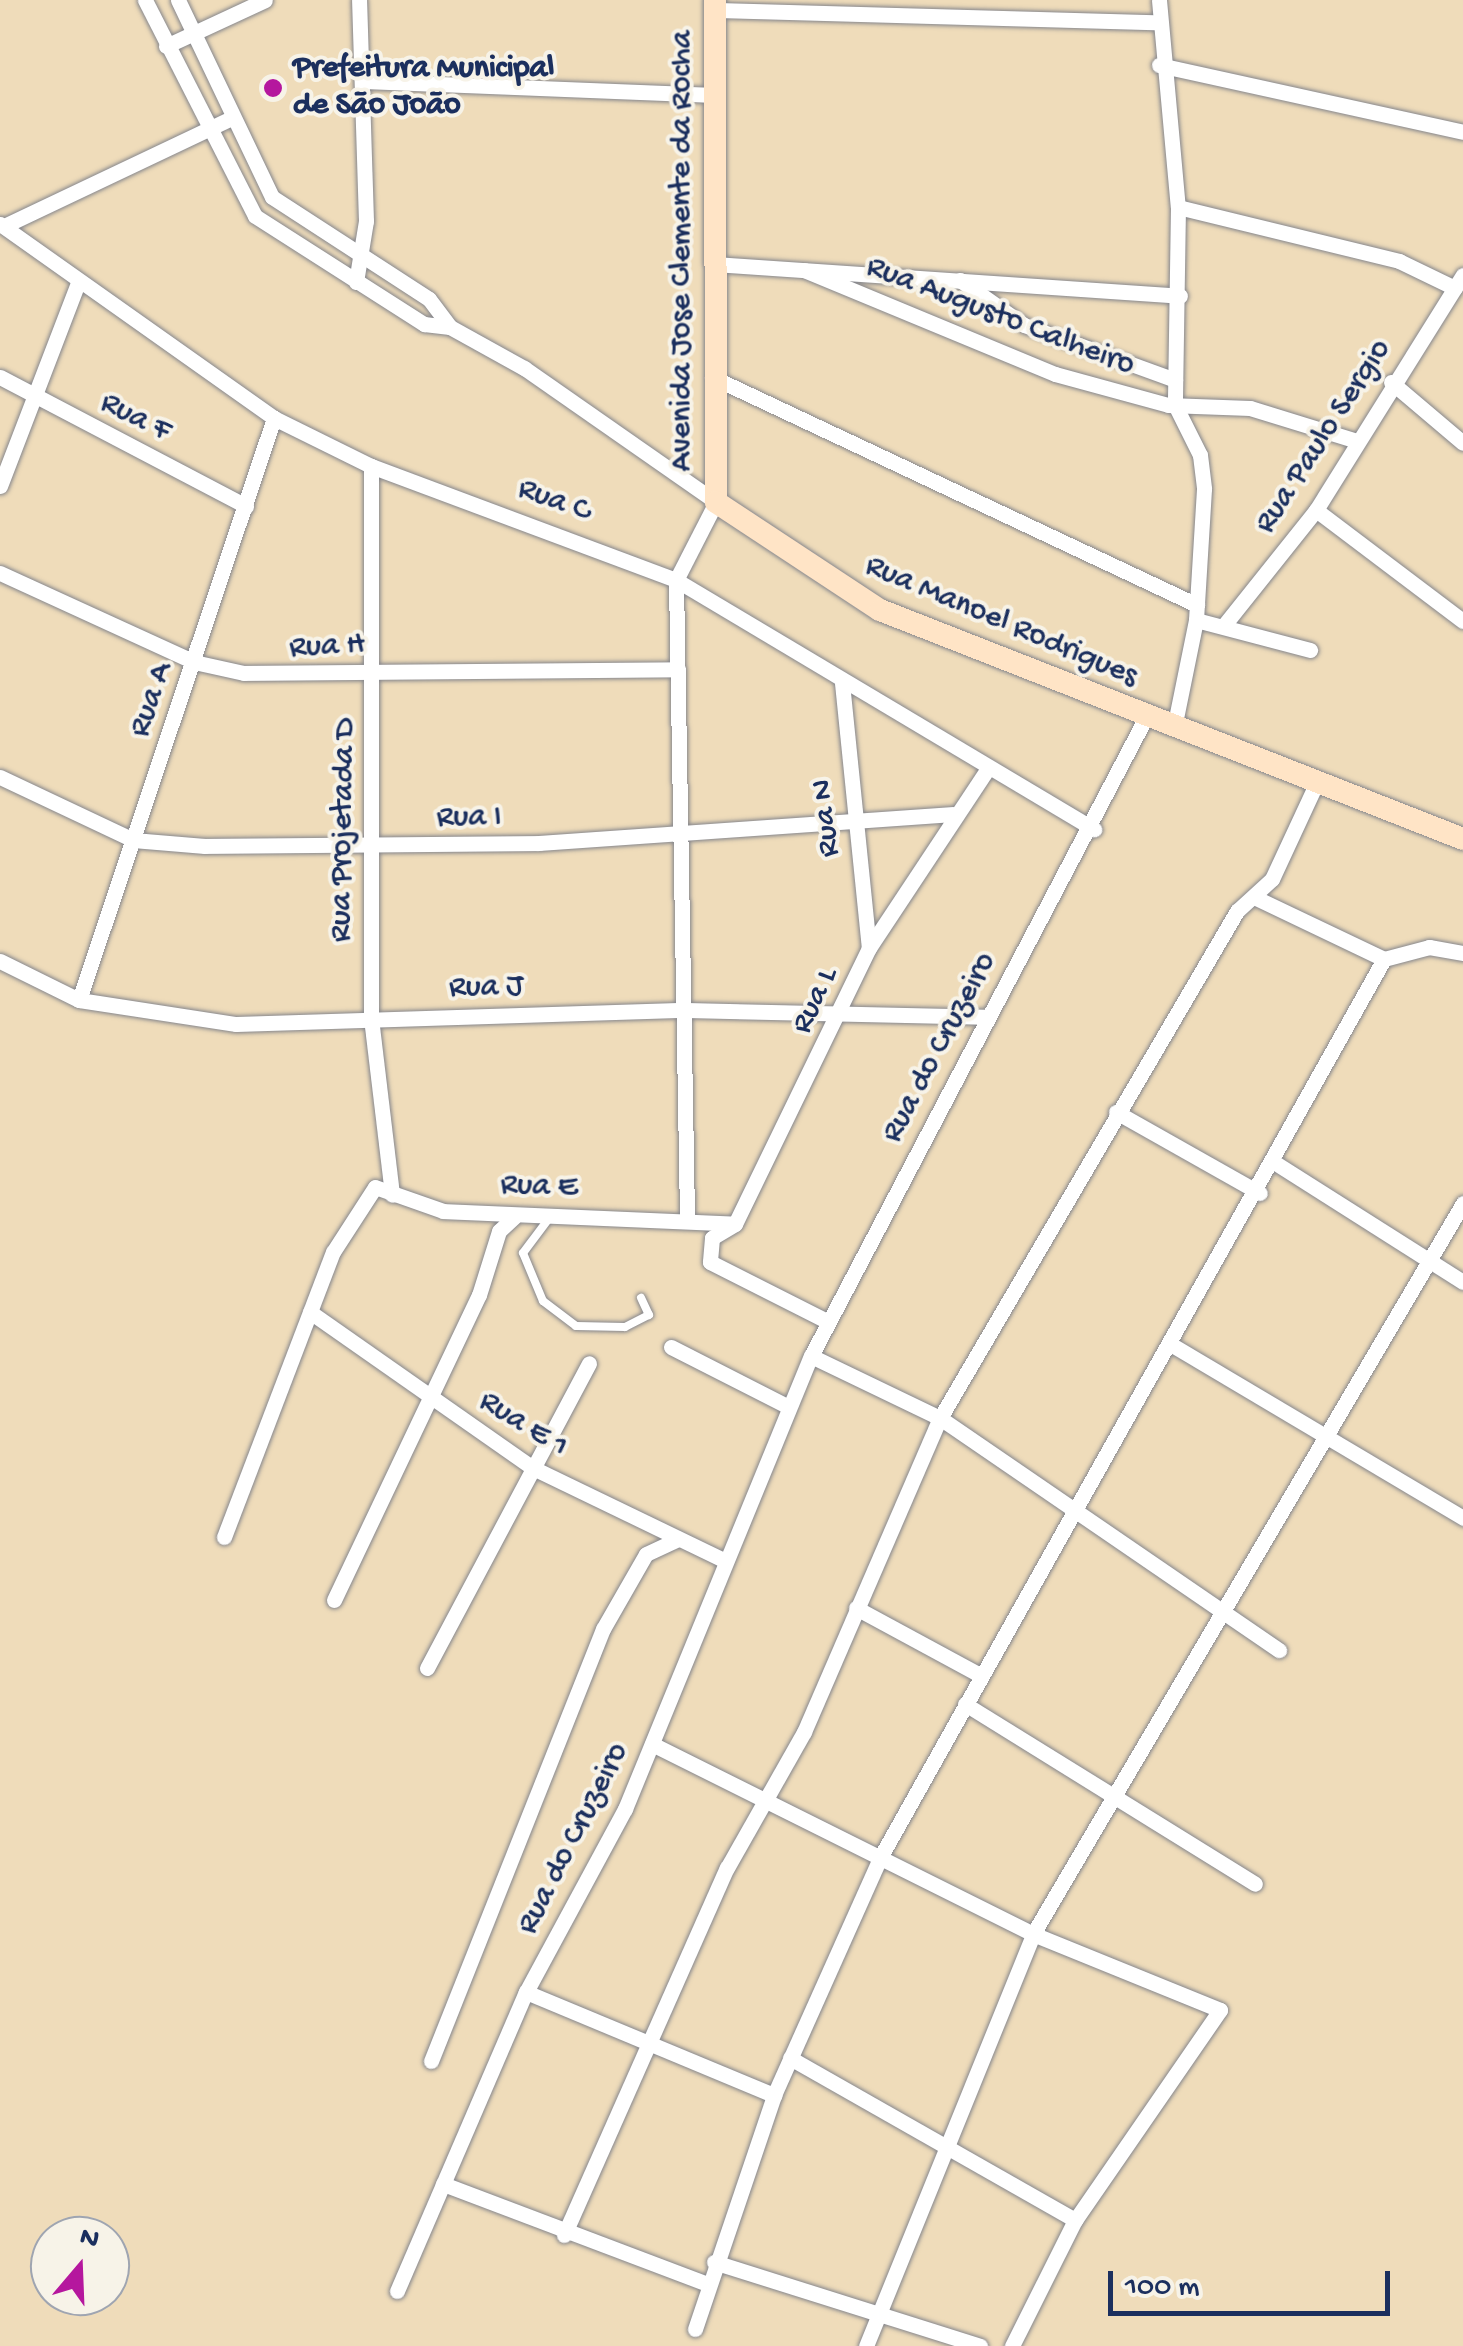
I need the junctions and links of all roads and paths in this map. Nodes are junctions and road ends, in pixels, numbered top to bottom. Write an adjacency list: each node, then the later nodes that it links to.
1 (145, 0): 9 (street)
2 (178, 0): 8 (street)
3 (265, 0): 8 (street)
4 (359, 0): 11 (street)
5 (1159, 0): 7 (street)
6 (716, 5): 7 (street); 12 (street, Avenida Jose Clemente da Rocha)
7 (1156, 22): 10 (street)
8 (194, 33): 9 (street); 13 (street)
9 (166, 46): 14 (street)
10 (1159, 65): 15 (street); 16 (street)
11 (365, 81): 12 (street); 18 (street)
12 (714, 95): 19 (street, Avenida Jose Clemente da Rocha)
13 (230, 119): 14 (street); 18 (street)
14 (205, 132): 17 (street); 23 (street)
15 (1463, 132)
16 (1178, 207): 22 (street); 25 (street)
17 (2, 225): 24 (street, Rua C)
18 (364, 256): 23 (street); 26 (street)
19 (714, 264): 20 (street); 27 (street, Avenida Jose Clemente da Rocha)
20 (804, 270): 21 (street); 32 (street, Rua Augusto Calheiro)
21 (960, 280): 25 (street); 29 (street)
22 (1459, 281): 30 (street, Rua Paulo Sergio)
23 (356, 282): 26 (street)
24 (78, 283): 31 (street); 33 (street, Rua C)
25 (1180, 296): 29 (street)
26 (450, 327): 38 (street, Rua Manoel Rodrigues)
27 (712, 377): 38 (street, Avenida Jose Clemente da Rocha); 43 (street)
28 (0, 378): 31 (street, Rua F)
29 (1175, 380): 32 (street)
30 (1391, 382): 34 (street, Rua Paulo Sergio); 35 (street)
31 (36, 398): 37 (street); 39 (street, Rua F)
32 (1175, 405): 34 (street, Rua Augusto Calheiro); 43 (street)
33 (274, 418): 36 (street, Rua C); 39 (street, Rua A)
34 (1354, 440): 40 (street, Rua Paulo Sergio)
35 (1463, 443)
36 (371, 466): 42 (street, Rua C); 49 (street, Rua Projetada D)
37 (0, 486)
38 (716, 502): 42 (street); 51 (street, Rua Manoel Rodrigues)
39 (246, 506): 47 (street, Rua A)
40 (1316, 510): 44 (street); 45 (street, Rua Paulo Sergio)
41 (0, 572): 47 (street, Rua H)
42 (676, 580): 48 (street); 50 (street, Rua C)
43 (1196, 613): 45 (street); 52 (street)
44 (1463, 621)
45 (1225, 624): 46 (street)
46 (1310, 650)
47 (194, 662): 49 (street, Rua H); 61 (street, Rua A)
48 (678, 668): 49 (street, Rua H); 59 (street)
49 (374, 671): 62 (street, Rua Projetada D)
50 (842, 683): 53 (street, Rua C); 57 (street, Rua N)
51 (1145, 719): 52 (street, Rua Manoel Rodrigues); 58 (street, Rua do Cruzeiro)
52 (1174, 728): 55 (street, Rua Manoel Rodrigues)
53 (988, 770): 56 (street, Rua L); 58 (street, Rua C)
54 (0, 777): 61 (street, Rua I)
55 (1318, 782): 60 (street, Rua Manoel Rodrigues); 63 (street)
56 (953, 814): 57 (street, Rua I); 64 (street, Rua L)
57 (854, 823): 59 (street, Rua I); 64 (street, Rua N)
58 (1094, 829): 71 (street, Rua do Cruzeiro)
59 (680, 835): 62 (street, Rua I); 70 (street)
60 (1463, 839)
61 (133, 840): 62 (street, Rua I); 68 (street, Rua A)
62 (370, 847): 72 (street, Rua Projetada D)
63 (1256, 898): 66 (street); 73 (street)
64 (870, 948): 69 (street, Rua L)
65 (1463, 953): 66 (street)
66 (1384, 959): 74 (street)
67 (0, 961): 68 (street, Rua J)
68 (79, 1000): 72 (street, Rua J)
69 (844, 1009): 70 (street, Rua J); 71 (street, Rua J); 81 (street, Rua L)
70 (686, 1010): 72 (street, Rua J); 78 (street)
71 (984, 1017): 86 (street, Rua do Cruzeiro)
72 (371, 1018): 76 (street, Rua Projetada D)
73 (1116, 1112): 75 (street); 93 (street)
74 (1277, 1164): 75 (street); 82 (street)
75 (1260, 1193): 87 (street)
76 (392, 1195): 79 (street, Rua E); 85 (street)
77 (1463, 1203): 82 (street)
78 (687, 1216): 80 (street, Rua E); 81 (street)
79 (514, 1217): 80 (street, Rua E); 91 (street)
80 (550, 1217): 84 (lane)
81 (735, 1224): 86 (street, Rua L)
82 (1432, 1261): 83 (street); 94 (street)
83 (1463, 1282)
84 (642, 1298)
85 (310, 1312): 91 (street, Rua E 1); 98 (street)
86 (829, 1322): 89 (street, Rua do Cruzeiro)
87 (1172, 1344): 94 (street); 96 (street)
88 (671, 1346): 92 (street)
89 (811, 1356): 92 (street, Rua do Cruzeiro); 93 (street)
90 (589, 1363): 95 (street)
91 (426, 1395): 95 (street, Rua E 1); 101 (street)
92 (789, 1407): 100 (street, Rua do Cruzeiro)
93 (940, 1418): 96 (street); 102 (street)
94 (1328, 1436): 97 (street); 103 (street)
95 (531, 1467): 99 (street, Rua E 1); 105 (street)
96 (1075, 1507): 103 (street); 106 (street)
97 (1463, 1518)
98 (224, 1537)
99 (678, 1539): 100 (street, Rua E 1); 117 (street, Rua do Cruzeiro)
100 (721, 1559): 108 (street, Rua do Cruzeiro)
101 (334, 1600)
102 (856, 1608): 106 (street); 109 (street)
103 (1219, 1610): 104 (street); 110 (street)
104 (1278, 1650)
105 (427, 1668)
106 (980, 1675): 107 (street)
107 (965, 1704): 110 (street); 111 (street)
108 (652, 1744): 109 (street); 114 (street, Rua do Cruzeiro)
109 (766, 1797): 111 (street); 115 (street)
110 (1108, 1798): 112 (street); 113 (street)
111 (882, 1856): 113 (street); 116 (street)
112 (1255, 1884)
113 (1033, 1934): 119 (street); 121 (street)
114 (526, 1992): 115 (street); 120 (street, Rua do Cruzeiro)
115 (656, 2041): 118 (street); 122 (street)
116 (790, 2058): 118 (street); 119 (street)
117 (431, 2062)
118 (774, 2095): 123 (street)
119 (944, 2144): 121 (street); 126 (street)
120 (443, 2184): 122 (street); 125 (street, Rua do Cruzeiro)
121 (1075, 2220): 130 (street)
122 (564, 2235): 124 (street)
123 (714, 2262): 124 (street); 126 (street)
124 (708, 2284): 127 (street)
125 (397, 2291)
126 (878, 2311): 128 (street); 129 (street)
127 (695, 2329)
128 (866, 2346)
129 (980, 2346)
130 (1012, 2346)

